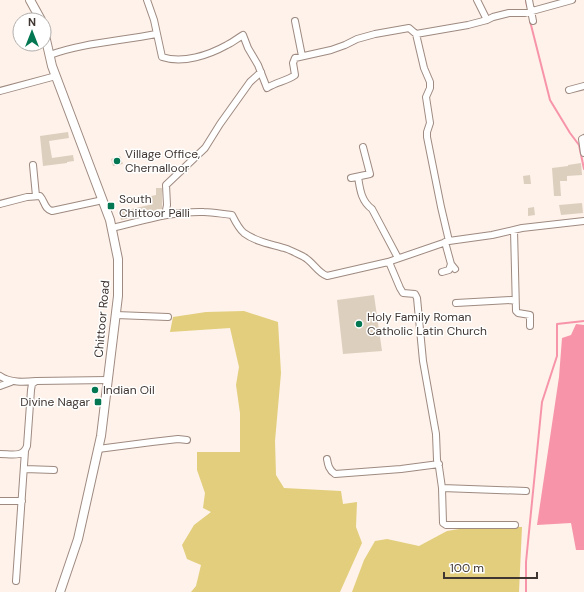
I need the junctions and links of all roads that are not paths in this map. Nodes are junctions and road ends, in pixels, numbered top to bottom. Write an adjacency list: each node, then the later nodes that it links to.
1 (30, 0): 7 (main road)
2 (477, 0): 8 (street)
3 (529, 0): 6 (street)
4 (572, 0): 6 (street)
5 (149, 1): 11 (street)
6 (531, 11): 8 (street); 10 (street)
7 (37, 12)
8 (487, 20): 12 (street)
9 (295, 21): 15 (street)
10 (533, 21)
11 (156, 34): 14 (street); 16 (street)
12 (416, 34): 15 (street); 32 (street)
13 (49, 52): 14 (main road, Chittoor Road)
14 (50, 55): 17 (main road, Chittoor Road)
15 (302, 56): 16 (street)
16 (261, 72): 28 (street)
17 (56, 76): 20 (street); 26 (main road, Chittoor Road)
18 (584, 86): 19 (street)
19 (569, 90)
20 (0, 91)
21 (584, 138): 23 (street)
22 (363, 147): 33 (street)
23 (584, 153)
24 (32, 165): 25 (street)
25 (36, 196): 26 (street); 27 (street)
26 (102, 200): 30 (main road, Chittoor Road)
27 (0, 204)
28 (165, 215): 30 (street); 34 (street)
29 (581, 221): 31 (street)
30 (112, 228): 38 (main road, Chittoor Road)
31 (514, 230): 32 (street); 36 (street)
32 (447, 241): 33 (street); 35 (street)
33 (398, 258): 34 (street)
34 (390, 262): 51 (street)
35 (442, 272)
36 (515, 301): 37 (street); 40 (street)
37 (456, 303)
38 (116, 315): 39 (street); 42 (main road, Chittoor Road)
39 (168, 317)
40 (530, 326)
41 (0, 376): 43 (street)
42 (108, 380): 44 (street); 47 (main road, Chittoor Road)
43 (14, 381): 44 (street); 45 (street)
44 (36, 381): 48 (street)
45 (0, 386)
46 (187, 440): 47 (street)
47 (98, 449): 60 (main road, Chittoor Road)
48 (25, 451): 49 (street); 52 (street)
49 (0, 454)
50 (327, 459): 51 (street)
51 (438, 464): 54 (street)
52 (24, 469): 53 (street); 57 (street)
53 (54, 470)
54 (442, 488): 55 (street); 58 (street)
55 (526, 491)
56 (0, 501): 57 (street)
57 (22, 501): 59 (street)
58 (515, 526)
59 (16, 581)
60 (60, 592)

